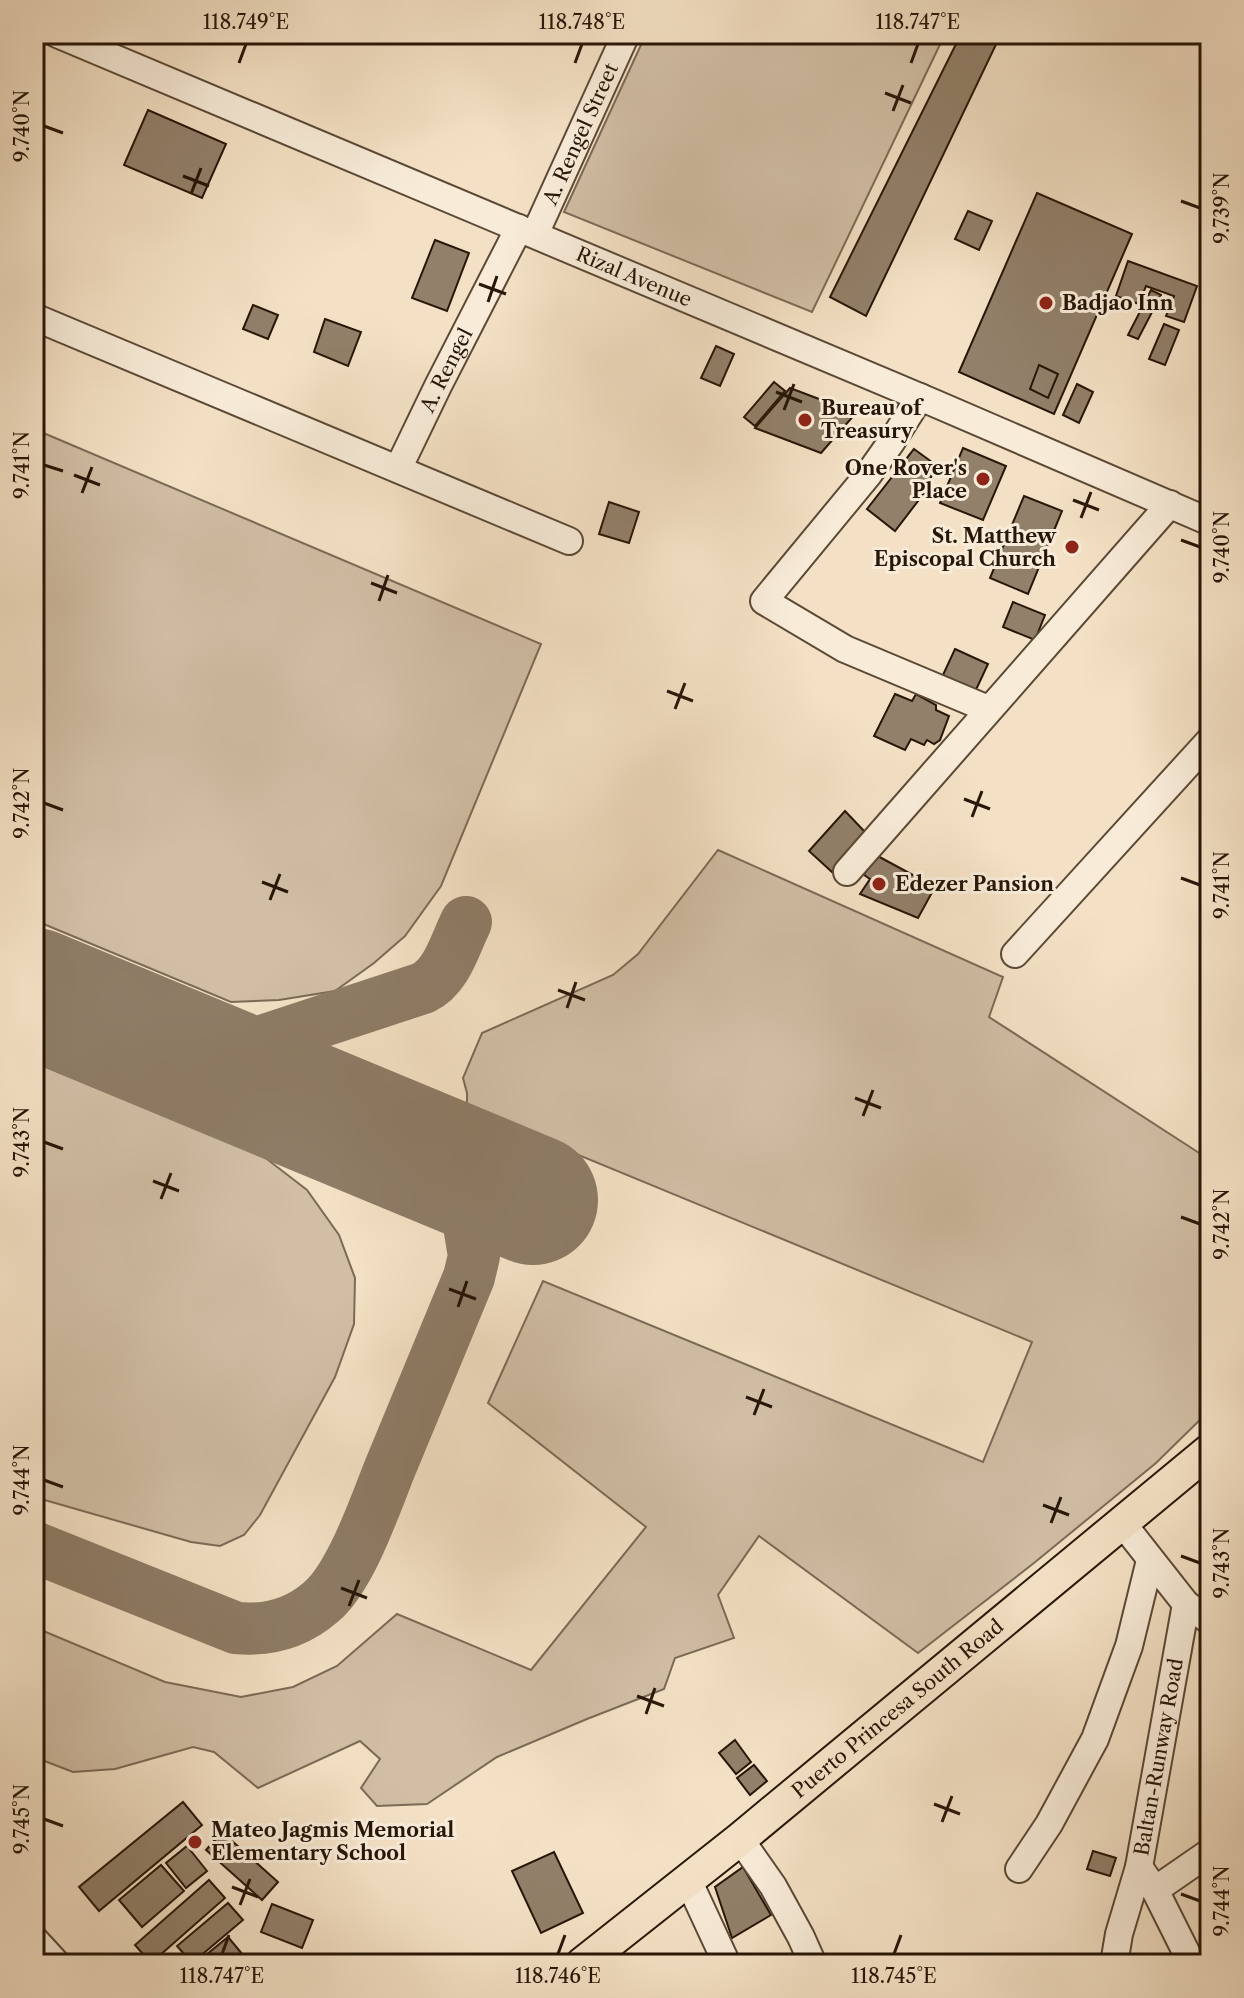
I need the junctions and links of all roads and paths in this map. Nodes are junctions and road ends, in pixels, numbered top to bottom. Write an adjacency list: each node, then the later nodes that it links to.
1 (57, 34): 3 (street, Rizal Avenue)
2 (626, 34): 3 (street, A. Rengel Street)
3 (527, 231): 5 (street, Rizal Avenue); 6 (street, A. Rengel)
4 (34, 317): 6 (street)
5 (920, 397): 7 (street, Rizal Avenue); 10 (street)
6 (398, 469): 9 (street)
7 (1170, 504): 8 (street, Rizal Avenue); 10 (street)
8 (1210, 522)
9 (569, 541)
10 (988, 709): 12 (street)
11 (1210, 740): 13 (street)
12 (847, 872)
13 (1015, 954)
14 (1210, 1450): 15 (main road, Puerto Princesa South Road)
15 (1123, 1524): 16 (street); 19 (main road, Puerto Princesa South Road)
16 (1150, 1560): 17 (street); 22 (street)
17 (1186, 1604): 18 (street); 21 (street, Baltan-Runway Road)
18 (1210, 1621)
19 (740, 1839): 23 (main road, Puerto Princesa South Road); 29 (street)
20 (1210, 1852): 24 (street)
21 (1139, 1867): 24 (street); 30 (street, Baltan-Runway Road)
22 (1019, 1869)
23 (688, 1880): 26 (main road, Puerto Princesa South Road); 28 (street)
24 (1155, 1890): 31 (street)
25 (34, 1939): 27 (street)
26 (600, 1958)
27 (57, 1964)
28 (727, 1964)
29 (813, 1964)
30 (1114, 1964)
31 (1192, 1964)

